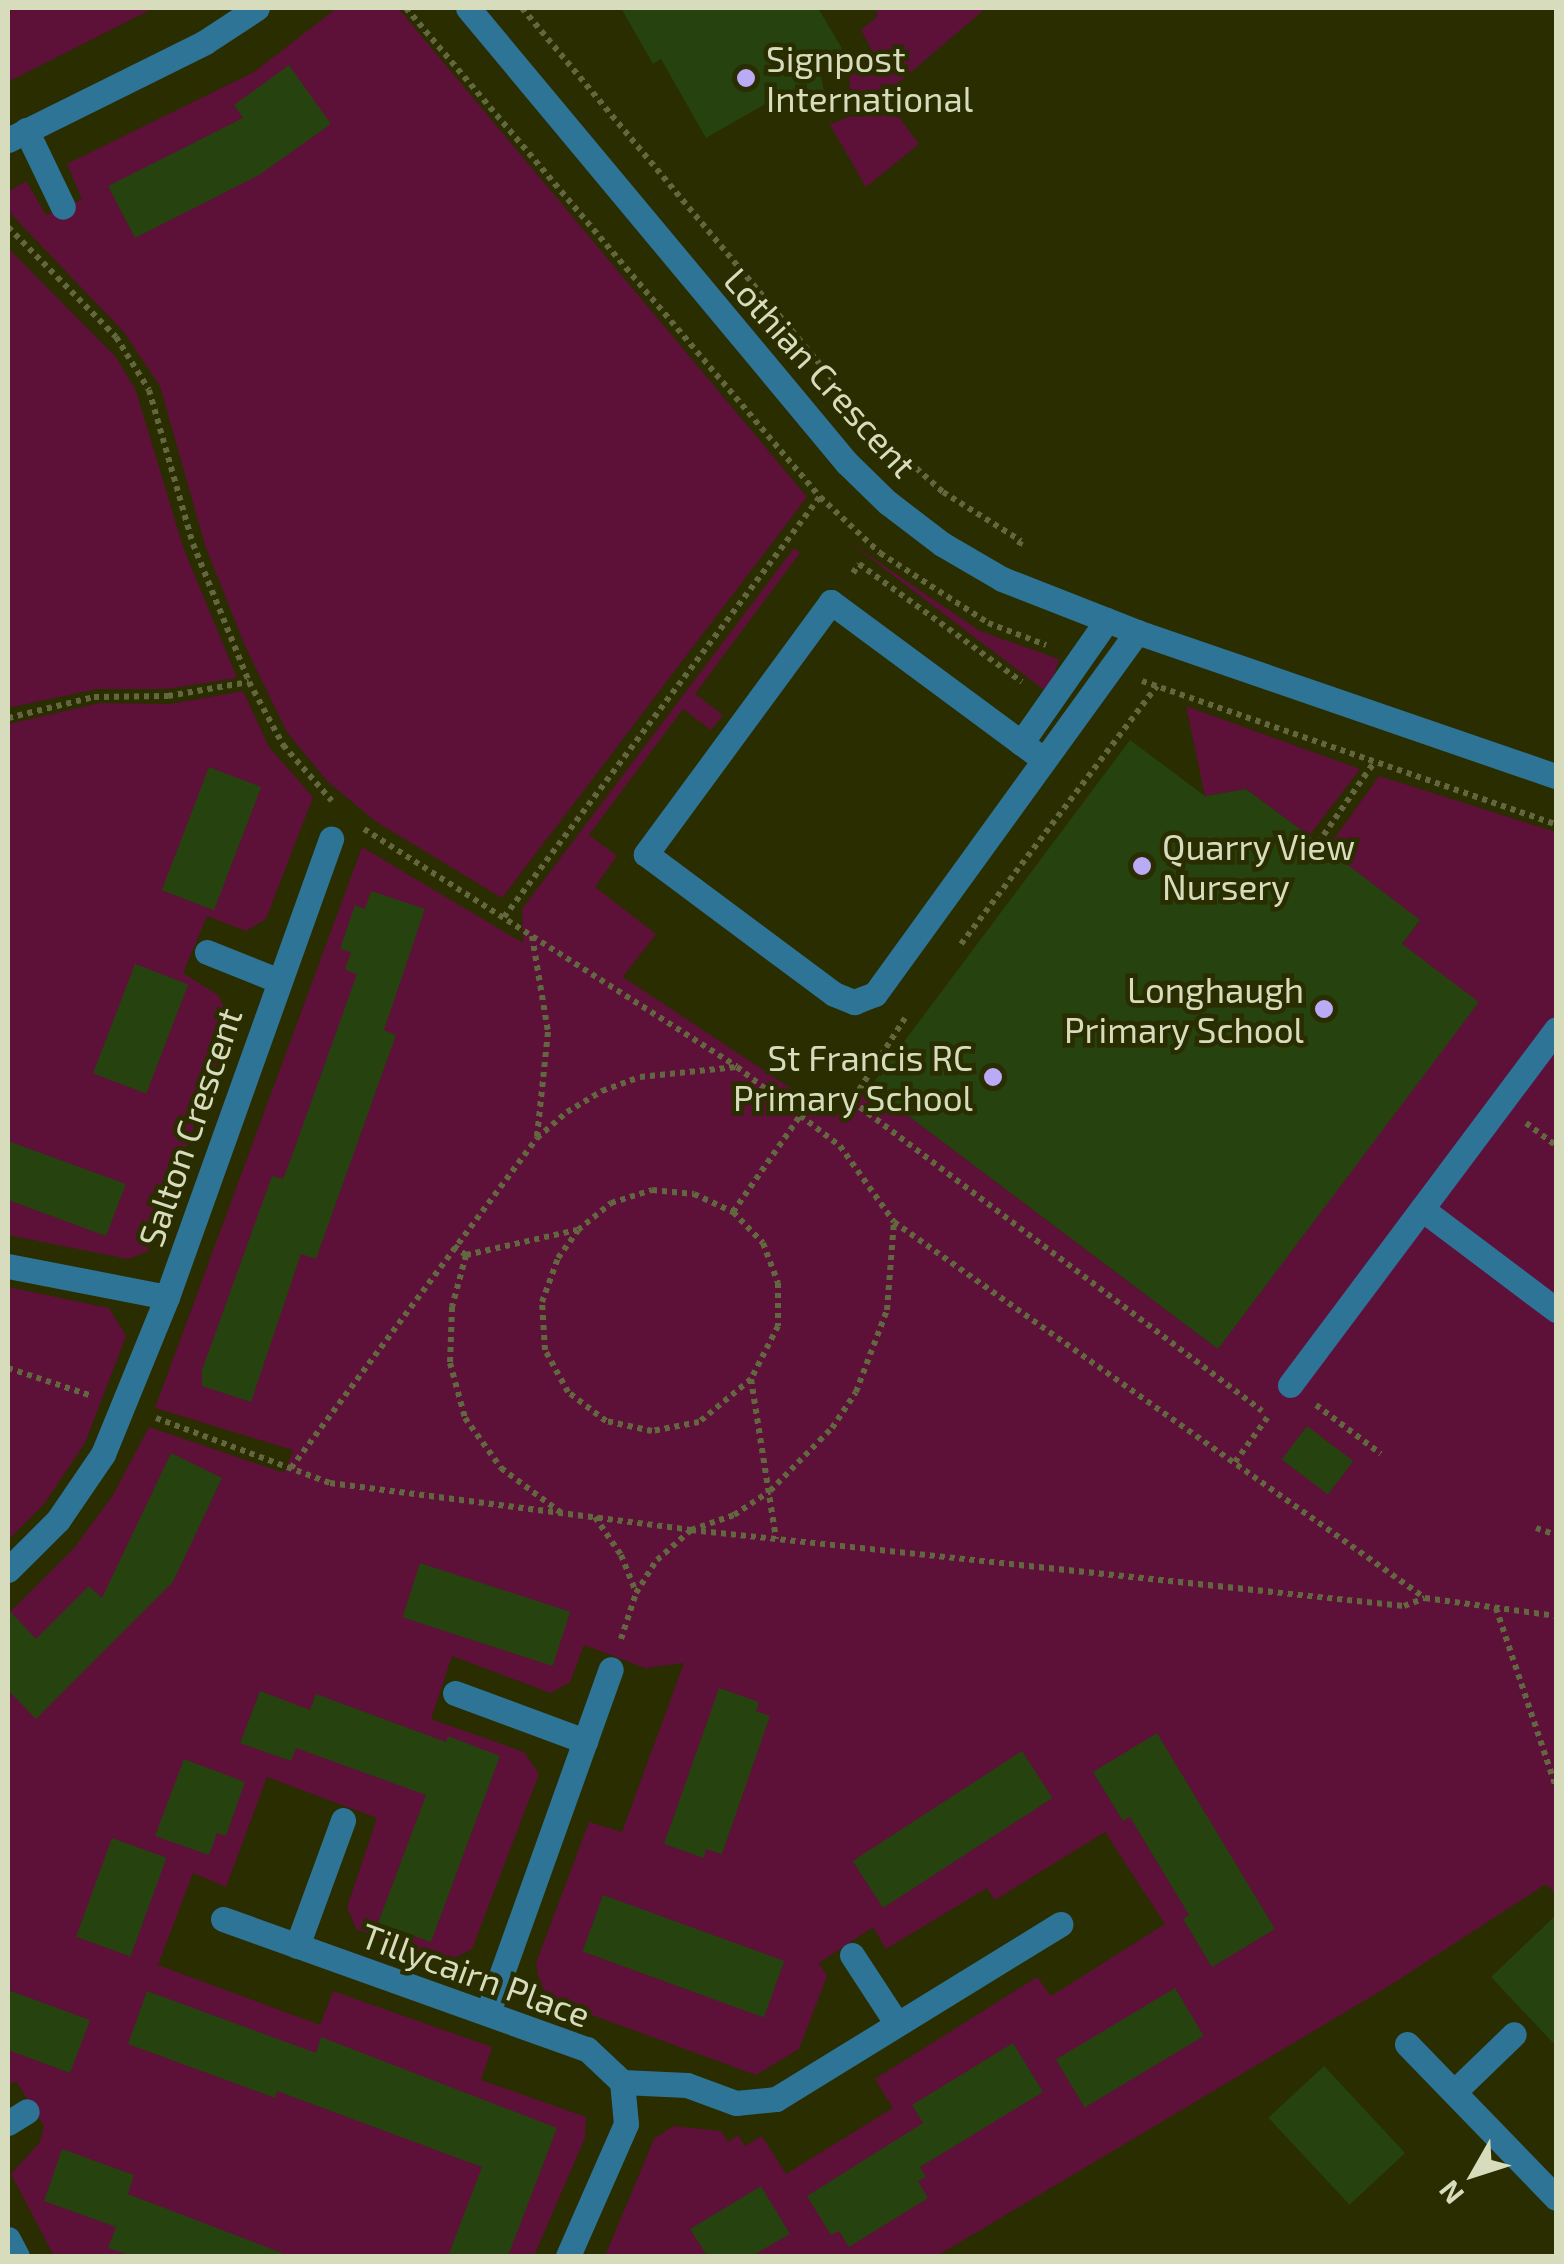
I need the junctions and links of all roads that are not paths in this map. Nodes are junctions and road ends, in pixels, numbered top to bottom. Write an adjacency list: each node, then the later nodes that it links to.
1 (257, 8): 3 (street)
2 (468, 8): 5 (street, Lothian Crescent)
3 (17, 135): 4 (street)
4 (63, 207)
5 (1107, 620): 6 (street, Lothian Crescent); 7 (street)
6 (1137, 632): 8 (street); 9 (street, Lothian Crescent)
7 (1021, 743): 8 (street); 8 (street)
8 (1044, 760)
9 (1556, 776)
10 (339, 828): 12 (street, Salton Crescent)
11 (207, 952): 12 (street, Salton Crescent)
12 (277, 980): 16 (street, Salton Crescent)
13 (1556, 1029): 14 (street)
14 (1422, 1210): 17 (street); 18 (street)
15 (8, 1266): 16 (street, Salton Crescent)
16 (167, 1296): 19 (street, Salton Crescent)
17 (1556, 1310)
18 (1290, 1386)
19 (8, 1570)
20 (612, 1669): 22 (street)
21 (454, 1694): 22 (street)
22 (585, 1741): 28 (street)
23 (343, 1820): 26 (street)
24 (224, 1919): 26 (street, Tillycairn Place)
25 (1060, 1924): 29 (street)
26 (298, 1946): 28 (street, Tillycairn Place)
27 (852, 1955): 29 (street)
28 (488, 2012): 32 (street, Tillycairn Place)
29 (896, 2024): 32 (street)
30 (1514, 2034): 33 (street)
31 (1407, 2044): 33 (street)
32 (622, 2082): 37 (street)
33 (1454, 2092): 34 (street)
34 (1556, 2198)
35 (8, 2238): 36 (street)
36 (17, 2256)
37 (568, 2256)

